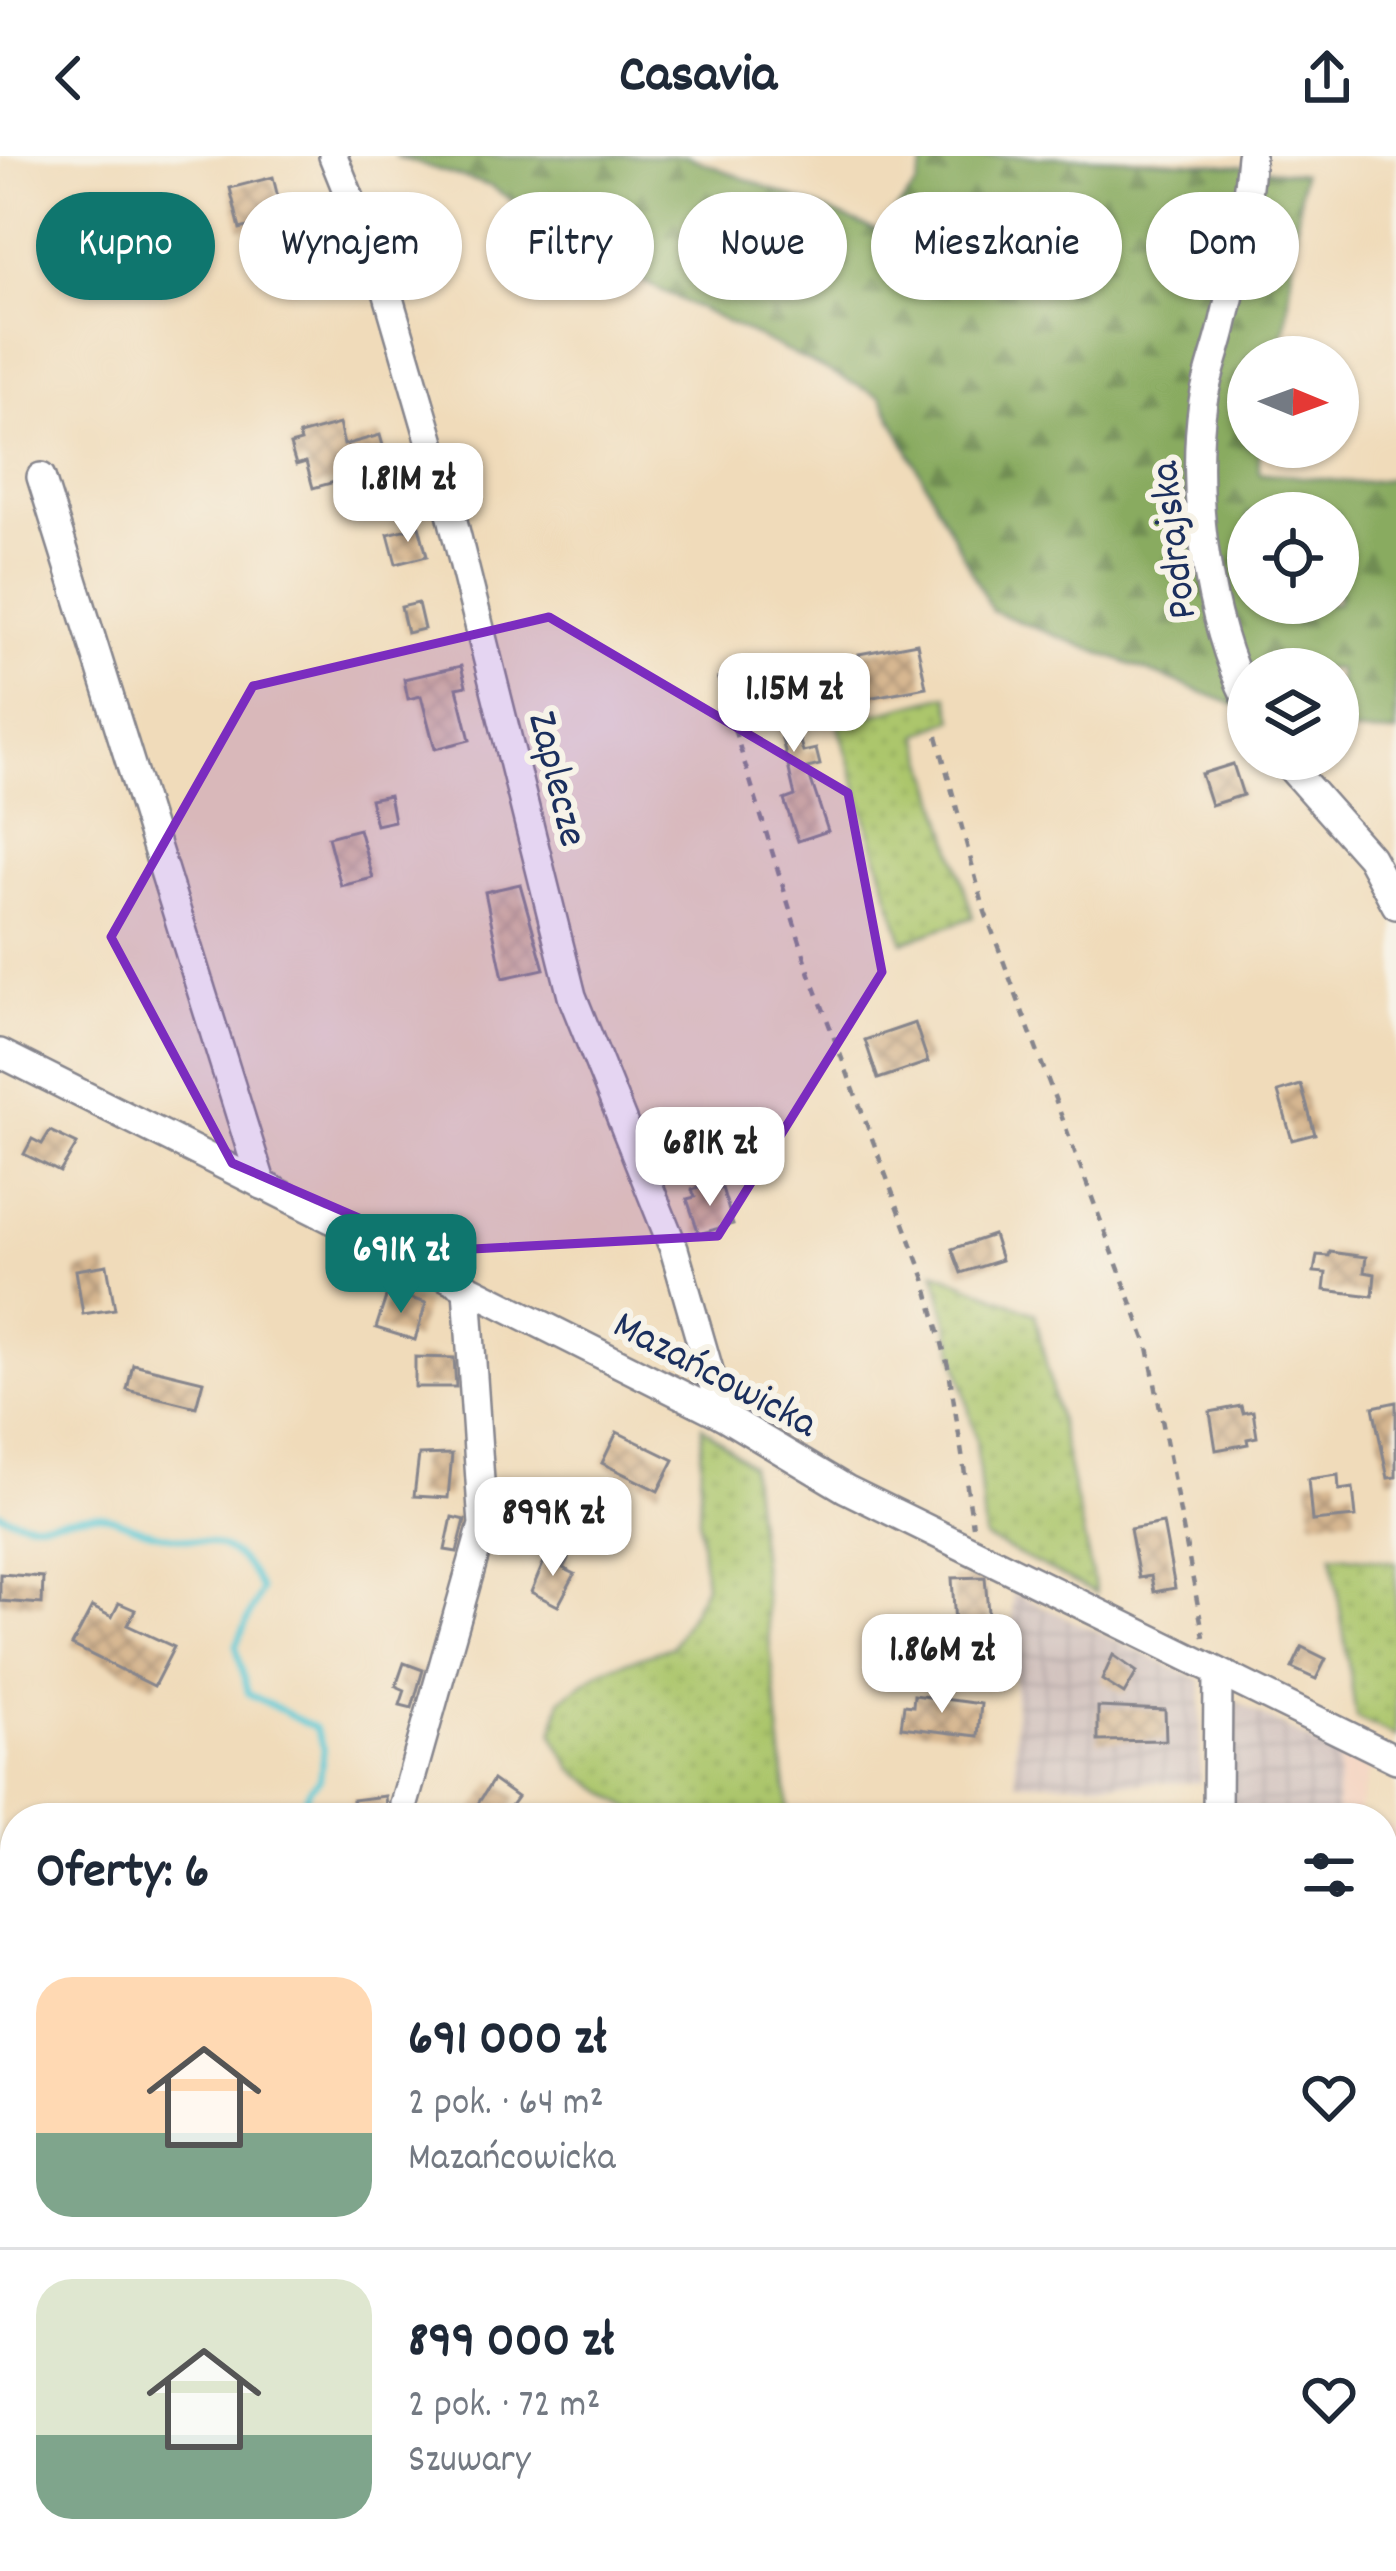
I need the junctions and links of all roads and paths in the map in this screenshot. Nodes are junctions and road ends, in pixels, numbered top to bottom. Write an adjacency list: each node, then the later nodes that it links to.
1 (333, 156): 12 (street, Zaplecze)
2 (1251, 156): 4 (street, Podrajska)
3 (41, 477): 10 (street)
4 (1227, 648)
5 (718, 677): 13 (path)
6 (937, 736): 14 (path)
7 (1302, 780): 8 (street)
8 (1396, 904)
9 (0, 1053): 10 (street, Mazańcowicka)
10 (262, 1185): 11 (street, Mazańcowicka)
11 (467, 1289): 12 (street, Mazańcowicka); 16 (street)
12 (722, 1415): 13 (street, Mazańcowicka)
13 (977, 1553): 14 (street, Mazańcowicka)
14 (1214, 1670): 15 (street, Mazańcowicka); 17 (street)
15 (1396, 1759)
16 (404, 1803)
17 (1217, 1803)

